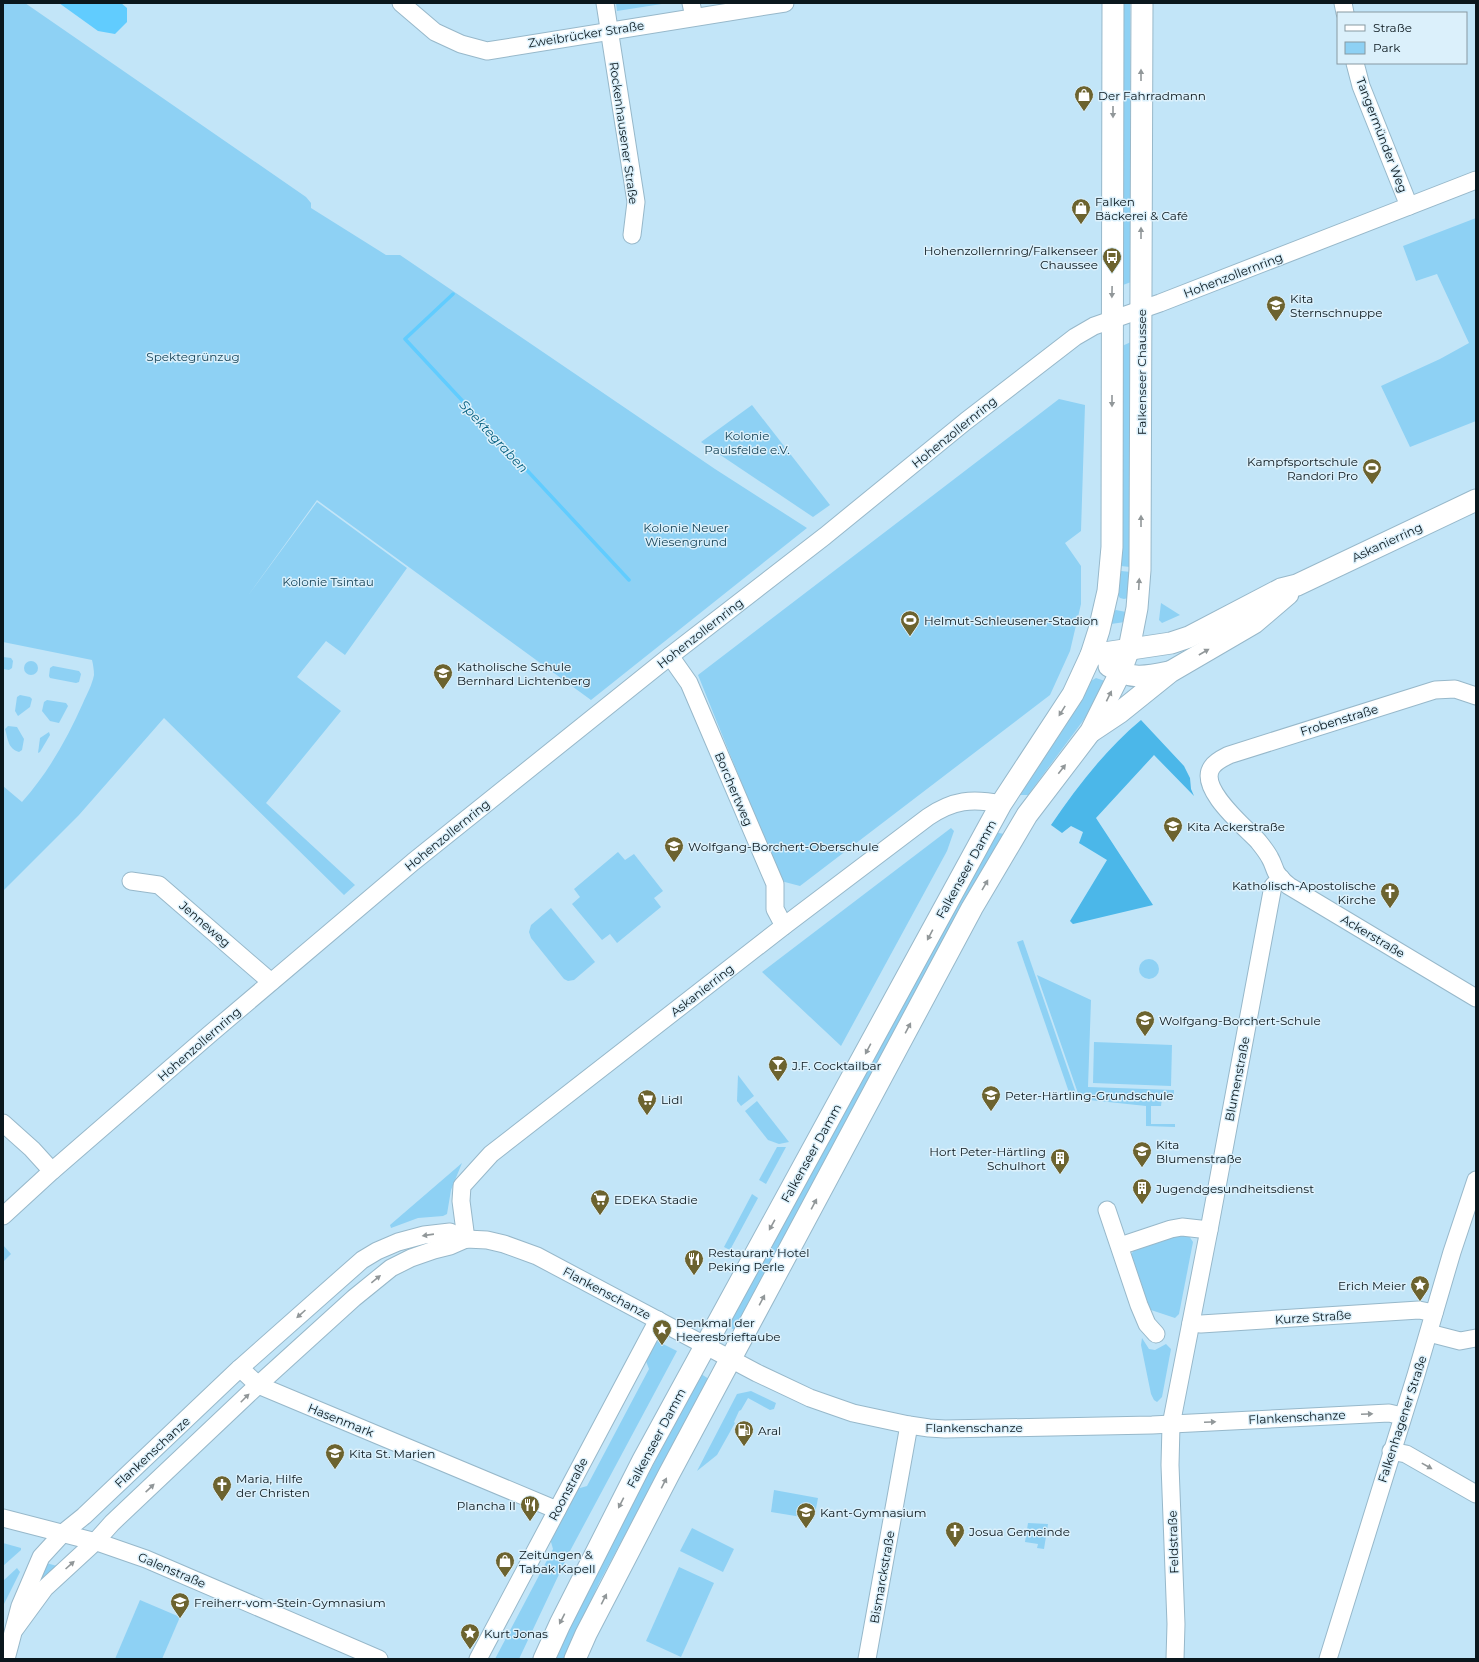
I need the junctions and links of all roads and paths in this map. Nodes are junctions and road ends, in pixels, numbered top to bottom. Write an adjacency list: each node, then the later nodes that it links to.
1 (401, 3): 7 (street, Zweibrücker Straße)
2 (605, 3): 7 (street, Rockenhausener Straße)
3 (785, 3): 6 (street, Zweibrücker Straße)
4 (1113, 3): 13 (main road, one-way to 13)
5 (1142, 3): 12 (main road, Falkenseer Chaussee, one-way to 5)
6 (693, 10): 7 (street, Zweibrücker Straße)
7 (608, 30): 11 (street, Rockenhausener Straße)
8 (1355, 64): 10 (street, Tangermünder Weg)
9 (1476, 180): 10 (street, Hohenzollernring)
10 (1409, 206): 12 (street, Hohenzollernring)
11 (632, 235)
12 (1141, 310): 13 (street, Hohenzollernring); 17 (main road, Falkenseer Chaussee, one-way to 12)
13 (1112, 320): 16 (main road, one-way to 16); 20 (street, Hohenzollernring)
14 (1476, 500): 15 (main road, Askanierring)
15 (1297, 585): 18 (main road, Askanierring); 21 (main road, Askanierring, one-way to 15)
16 (1106, 602): 17 (main road); 19 (main road)
17 (1137, 608): 18 (main road, Falkenseer Chaussee)
18 (1129, 649): 19 (main road, Askanierring); 22 (main road, Falkenseer Chaussee)
19 (1091, 655): 22 (main road); 26 (main road, Falkenseer Damm, one-way to 26)
20 (670, 656): 30 (street, Borchertweg); 31 (street, Hohenzollernring)
21 (1170, 672): 22 (main road, Askanierring); 24 (main road, Askanierring)
22 (1120, 673): 24 (main road, Falkenseer Chaussee, one-way to 22)
23 (1476, 696): 25 (street, Frobenstraße)
24 (1092, 731): 27 (main road, Falkenseer Damm, one-way to 24)
25 (1209, 772): 28 (street, Ackerstraße)
26 (1001, 804): 27 (main road); 30 (street, Askanierring); 49 (main road, Falkenseer Damm, one-way to 49)
27 (1027, 816): 50 (main road, Falkenseer Damm, one-way to 27)
28 (1281, 878): 32 (street, Ackerstraße); 38 (street, Blumenstraße)
29 (131, 881): 31 (street, Jenneweg)
30 (784, 926): 39 (street, Askanierring)
31 (270, 982): 34 (street, Hohenzollernring)
32 (1476, 998)
33 (3, 1123): 34 (street)
34 (52, 1171): 37 (street, Hohenzollernring)
35 (1476, 1180): 43 (street, Falkenhagener Straße)
36 (1107, 1210): 40 (street)
37 (3, 1216)
38 (1210, 1230): 40 (street); 45 (street, Blumenstraße)
39 (466, 1239): 41 (street, Flankenschanze, one-way to 41); 42 (street, Flankenschanze); 44 (street, Flankenschanze)
40 (1120, 1246): 47 (street)
41 (377, 1251): 42 (street); 51 (street, Flankenschanze, one-way to 51)
42 (391, 1268): 52 (street, Flankenschanze, one-way to 42)
43 (1434, 1313): 45 (street, Kurze Straße); 46 (street, Falkenhagener Straße)
44 (658, 1320): 49 (street, Flankenschanze); 58 (street, Roonstraße)
45 (1192, 1323): 55 (street, Blumenstraße)
46 (1429, 1333): 48 (street); 53 (street, Falkenhagener Straße)
47 (1156, 1334)
48 (1476, 1338)
49 (706, 1346): 50 (street, Flankenschanze); 66 (main road, Falkenseer Damm, one-way to 66)
50 (731, 1359): 54 (street, Flankenschanze); 67 (main road, Falkenseer Damm, one-way to 50)
51 (240, 1368): 52 (street); 60 (street, Flankenschanze)
52 (258, 1385): 58 (street, Hasenmark); 61 (street, Flankenschanze, one-way to 52)
53 (1402, 1416): 55 (street, Flankenschanze, one-way to 53); 56 (street, Falkenhagener Straße)
54 (909, 1425): 55 (street, Flankenschanze); 68 (street, Bismarckstraße)
55 (1171, 1425): 69 (street, Feldstraße)
56 (1391, 1451): 57 (street, one-way to 57); 70 (street, Falkenhagener Straße)
57 (1476, 1494)
58 (557, 1510): 65 (street, Roonstraße)
59 (3, 1518): 60 (street, Galenstraße)
60 (63, 1533): 61 (street, Galenstraße); 62 (street, Flankenschanze)
61 (95, 1542): 62 (street, Flankenschanze, one-way to 61); 64 (street, Galenstraße)
62 (15, 1629): 63 (street, Flankenschanze)
63 (4, 1659)
64 (379, 1659)
65 (478, 1659)
66 (544, 1659)
67 (575, 1659)
68 (867, 1659)
69 (1175, 1659)
70 (1328, 1659)

